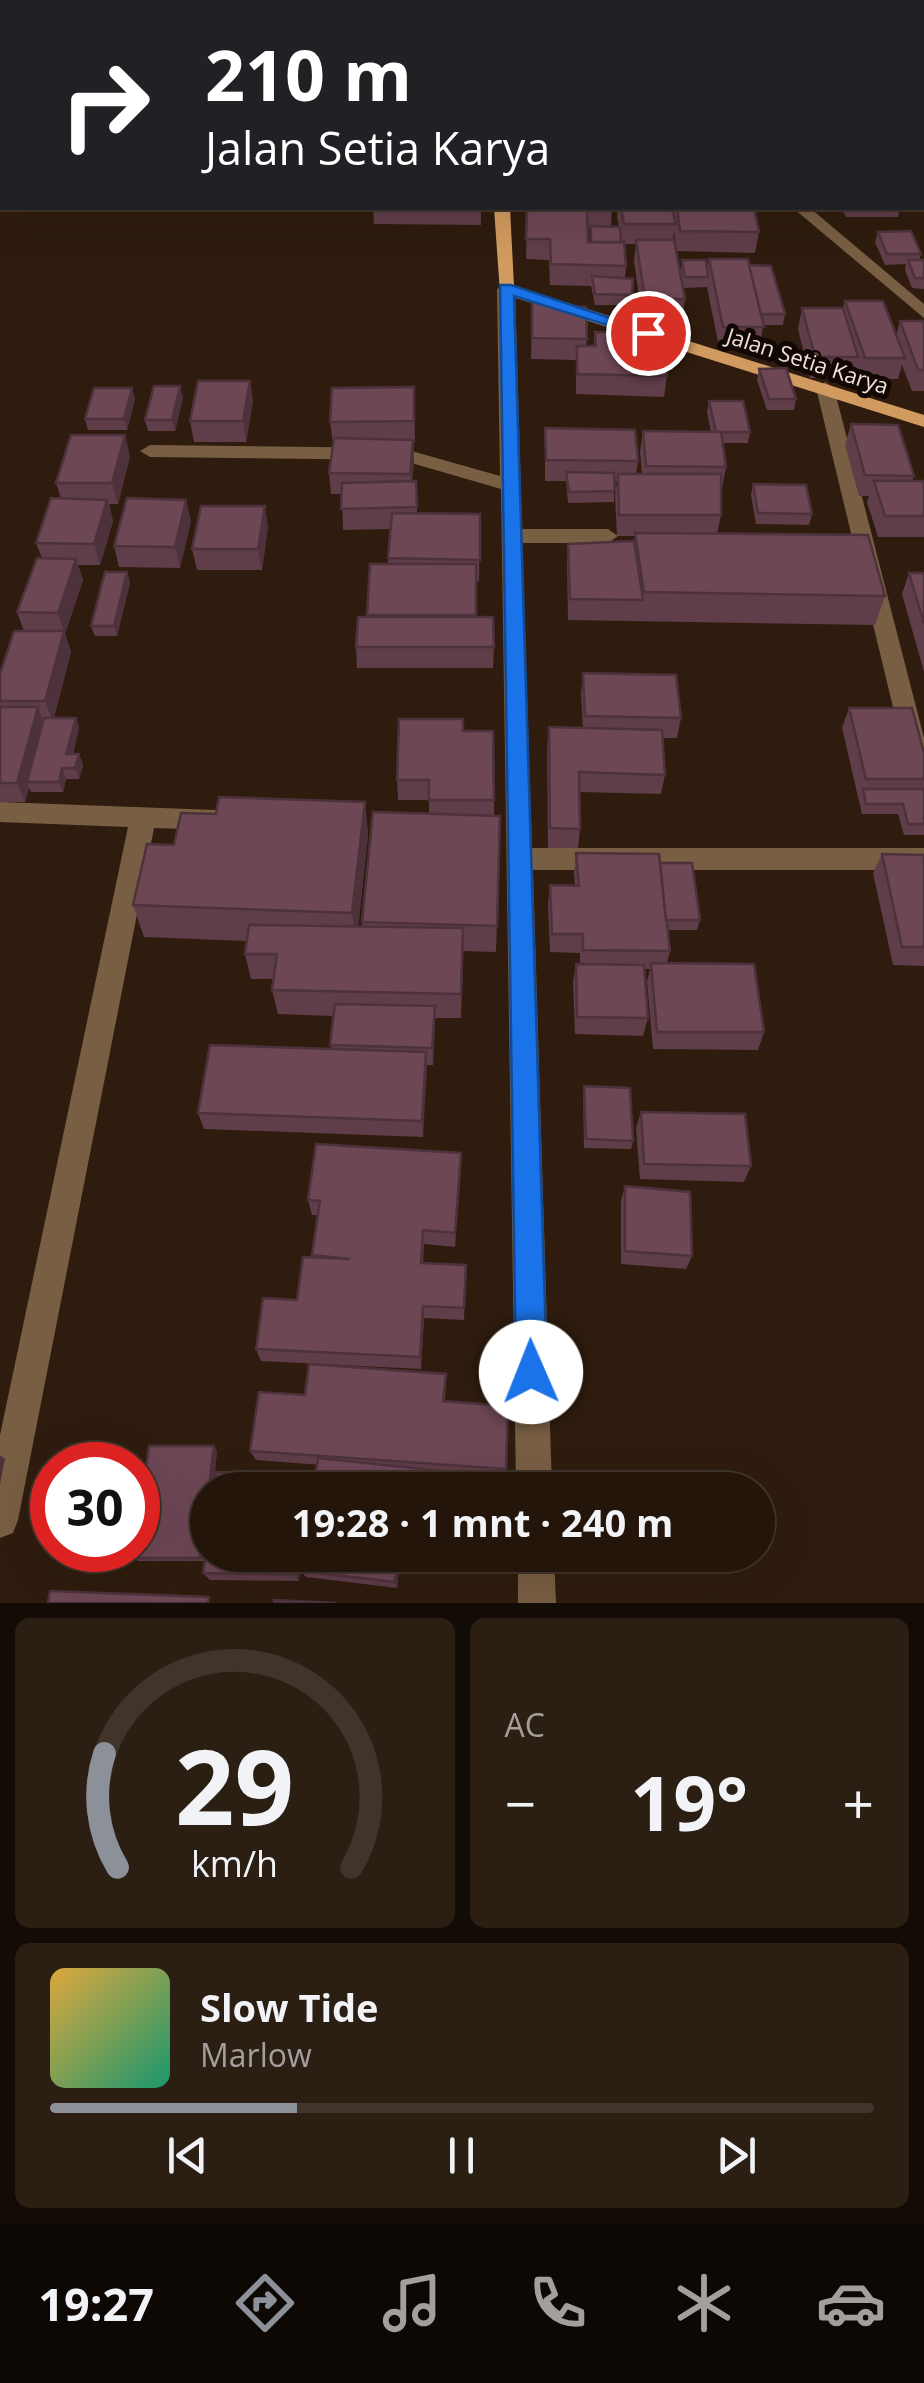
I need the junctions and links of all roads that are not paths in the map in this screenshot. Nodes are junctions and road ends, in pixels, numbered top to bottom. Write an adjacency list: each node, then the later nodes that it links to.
1 (502, 210): 3 (main road)
2 (803, 210): 4 (street)
3 (506, 288): 5 (main road, Jalan Setia Karya); 9 (street)
4 (924, 313)
5 (825, 388): 6 (main road, Jalan Setia Karya); 12 (street)
6 (903, 414): 7 (street)
7 (924, 418)
8 (150, 451): 9 (street)
9 (510, 485): 10 (street)
10 (512, 536): 11 (street); 16 (street)
11 (608, 536)
12 (924, 786)
13 (0, 812): 14 (street)
14 (144, 818): 15 (street); 19 (street)
15 (242, 821)
16 (511, 841): 17 (street); 18 (street)
17 (924, 859)
18 (533, 1472)
19 (0, 1520)
20 (536, 1572): 21 (street)
21 (537, 1603)

